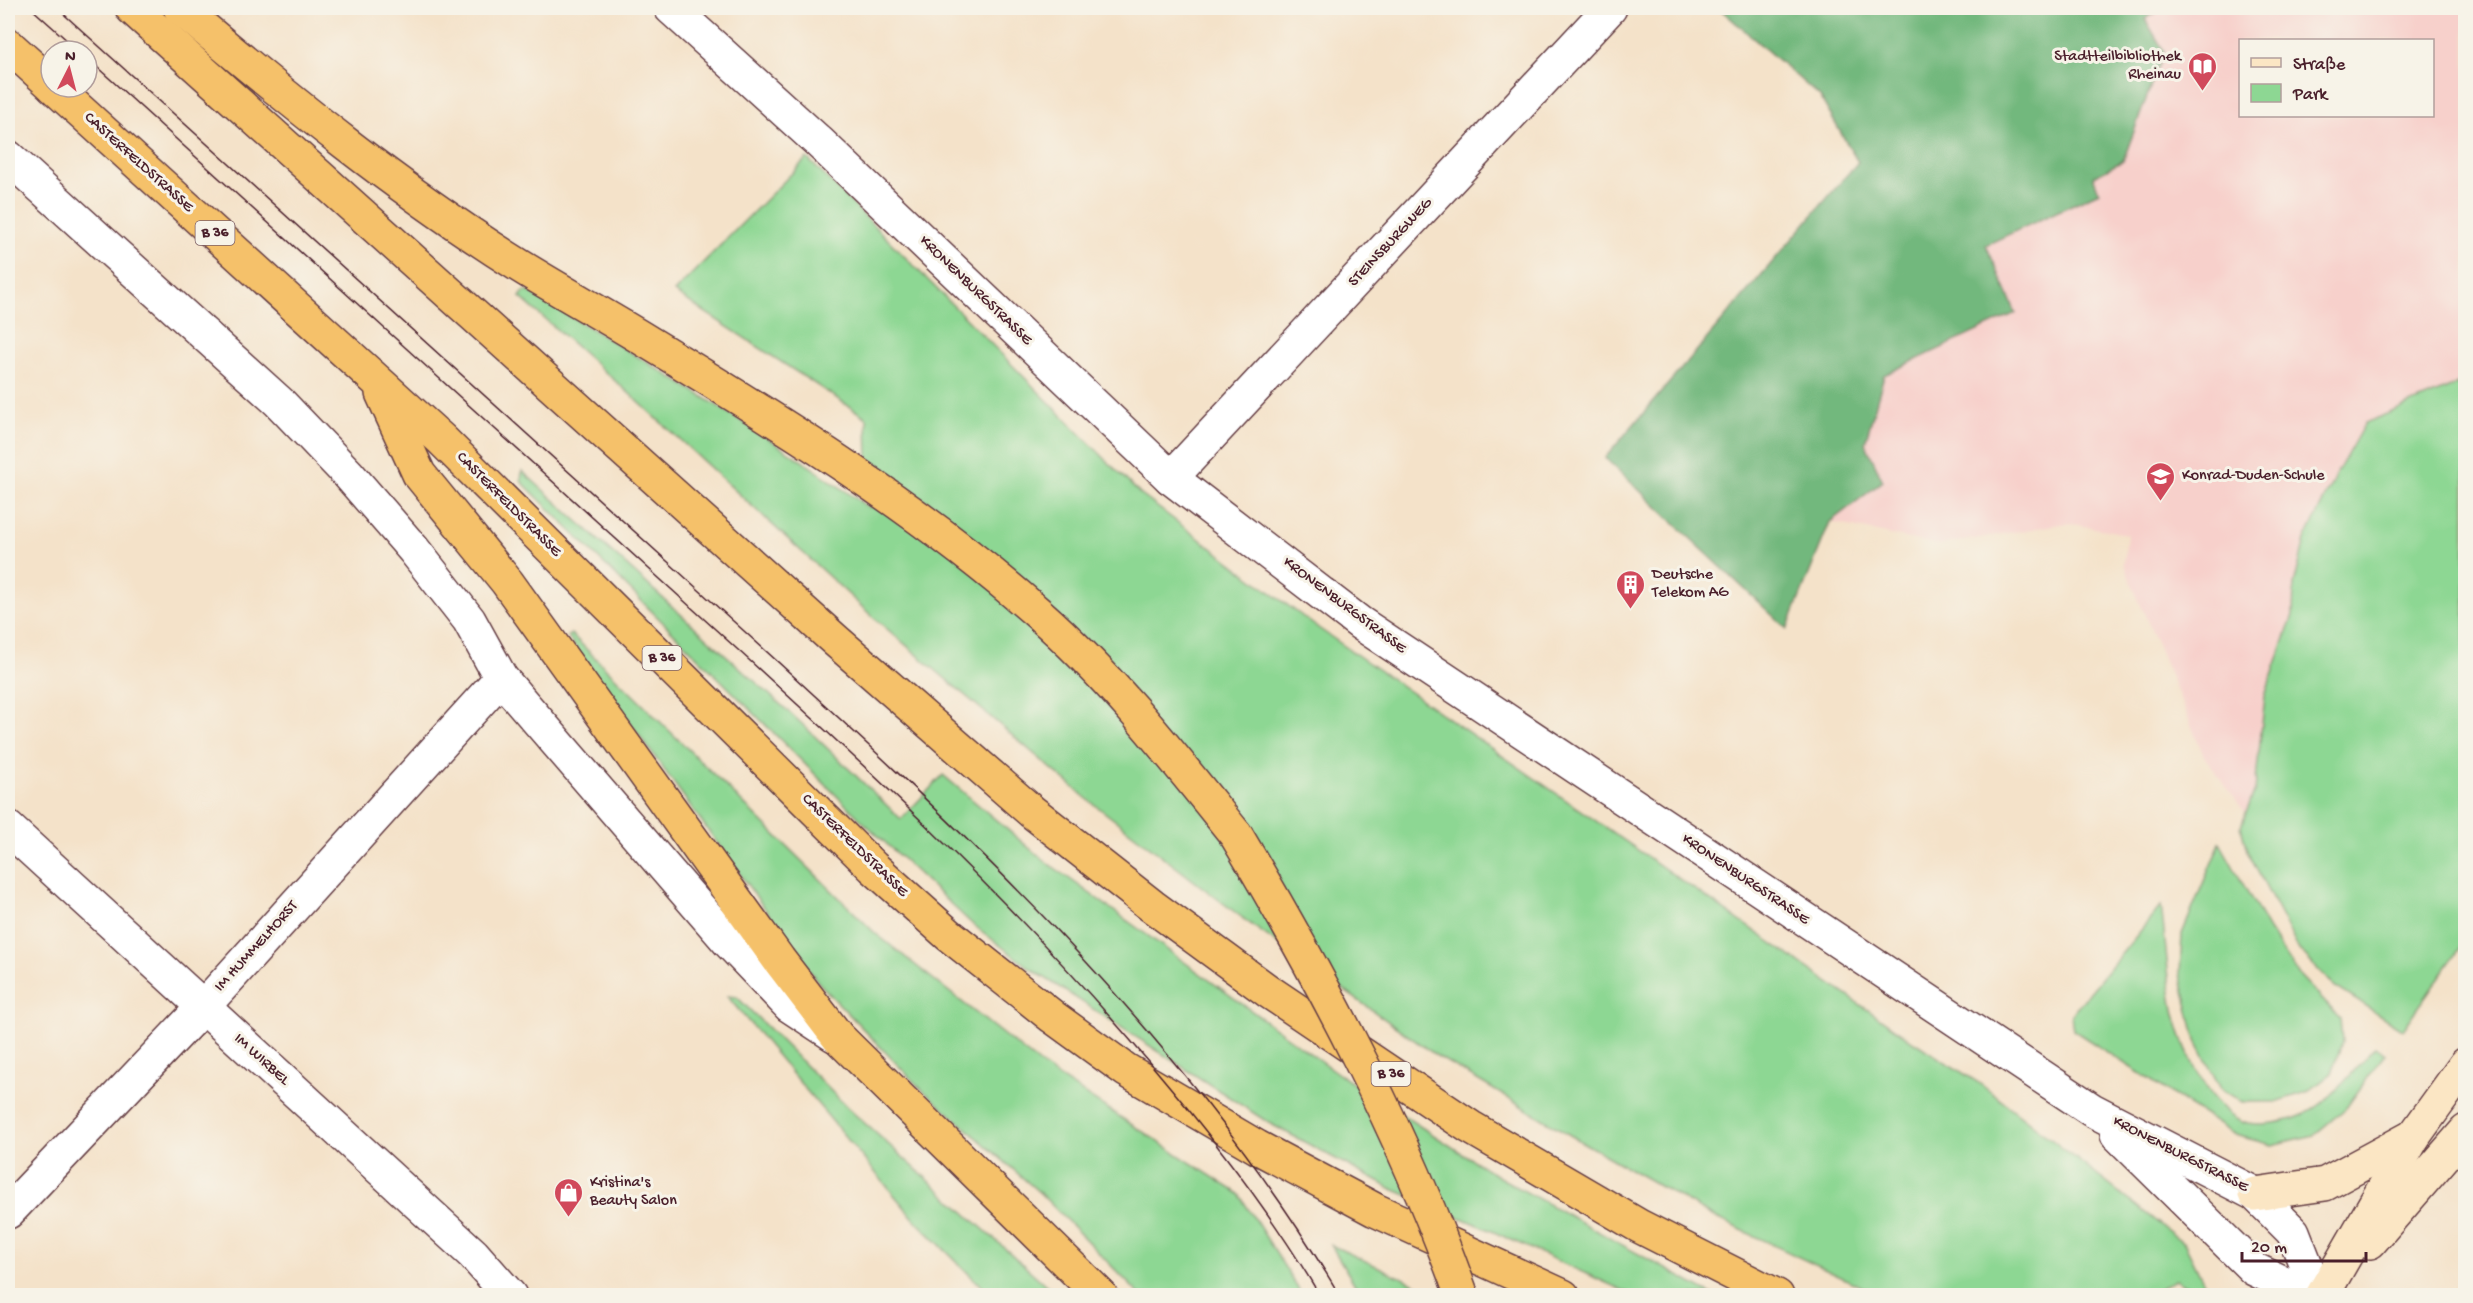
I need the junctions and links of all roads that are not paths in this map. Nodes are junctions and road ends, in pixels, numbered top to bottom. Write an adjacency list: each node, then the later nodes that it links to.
1 (132, 8): 25 (highway, B 36)
2 (180, 8): 23 (highway, bridge)
3 (670, 8): 10 (street, KRONENBURGSTRASSE)
4 (1610, 8): 10 (street, STEINSBURGWEG)
5 (8, 45): 6 (highway, CASTERFELDSTRASSE / B 36)
6 (39, 73)
7 (67, 99): 9 (highway, CASTERFELDSTRASSE / B 36)
8 (8, 157): 11 (street)
9 (376, 381): 14 (highway); 24 (highway, CASTERFELDSTRASSE / B 36)
10 (1171, 478): 16 (street, KRONENBURGSTRASSE)
11 (501, 678): 13 (street, IM HUMMELHORST); 14 (street)
12 (8, 828): 13 (street, IM WIRBEL)
13 (203, 1007): 20 (street, IM HUMMELHORST); 21 (street, IM WIRBEL)
14 (838, 1037): 22 (highway)
15 (2466, 1064): 18 (main road)
16 (2092, 1110): 19 (street, KRONENBURGSTRASSE); 26 (street, KRONENBURGSTRASSE)
17 (2466, 1131): 27 (main road)
18 (2414, 1136): 19 (main road); 27 (main road)
19 (2255, 1194): 27 (street, KRONENBURGSTRASSE)
20 (8, 1212)
21 (510, 1296)
22 (1101, 1296)
23 (1462, 1296)
24 (1563, 1296)
25 (1777, 1296)
26 (2310, 1296)
27 (2321, 1296)

